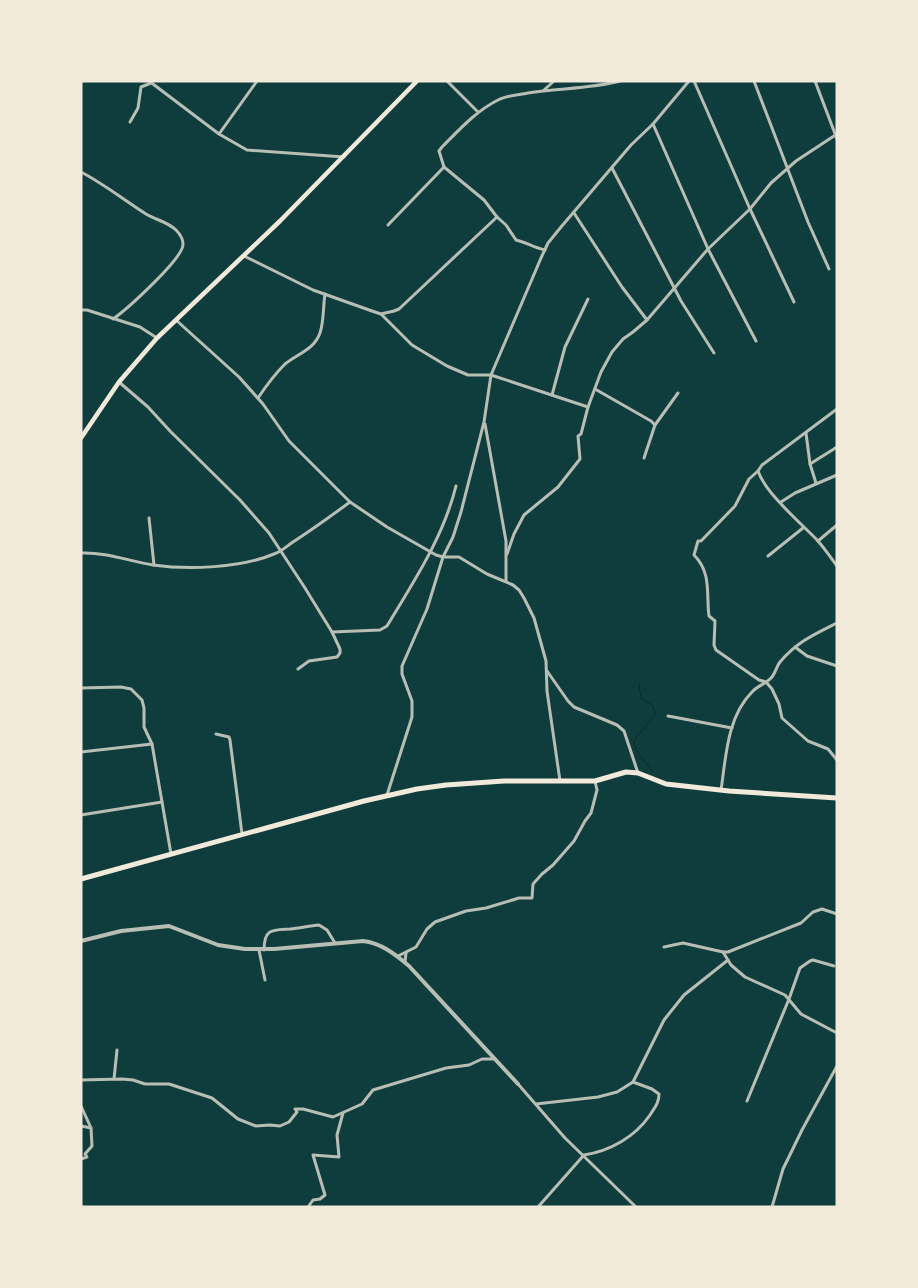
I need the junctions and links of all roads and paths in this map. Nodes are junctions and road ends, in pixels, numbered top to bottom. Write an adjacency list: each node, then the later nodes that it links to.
1 (257, 81): 15 (street)
2 (418, 81): 18 (main road)
3 (447, 81): 12 (street)
4 (554, 81): 11 (street)
5 (620, 81): 11 (street)
6 (689, 81): 14 (street)
7 (694, 81): 23 (street)
8 (754, 81): 21 (street)
9 (815, 81): 16 (street)
10 (150, 82): 13 (street); 15 (street)
11 (544, 90): 12 (street)
12 (478, 112): 19 (street)
13 (130, 122)
14 (653, 124): 20 (street); 27 (street)
15 (219, 134): 18 (street)
16 (836, 134): 17 (street); 21 (street)
17 (837, 139)
18 (344, 157): 29 (main road)
19 (444, 167): 25 (street); 26 (street)
20 (612, 168): 24 (street); 31 (street)
21 (788, 169): 23 (street); 30 (street)
22 (81, 172): 37 (street)
23 (750, 209): 27 (street); 34 (street)
24 (574, 213): 28 (street); 39 (street)
25 (496, 217): 28 (street); 36 (street)
26 (388, 225)
27 (708, 249): 31 (street); 41 (street)
28 (545, 250): 43 (street)
29 (244, 256): 32 (street); 38 (main road)
30 (829, 269)
31 (674, 286): 39 (street); 42 (street)
32 (324, 294): 36 (street); 48 (street)
33 (588, 299): 47 (street)
34 (794, 302)
35 (81, 310): 37 (street)
36 (381, 314): 43 (street)
37 (113, 319): 40 (street)
38 (176, 319): 40 (main road); 48 (street)
39 (647, 320): 45 (street)
40 (157, 338): 44 (main road)
41 (756, 341)
42 (714, 353)
43 (491, 375): 47 (street); 51 (street)
44 (119, 382): 54 (main road); 68 (street)
45 (595, 389): 49 (street); 52 (street)
46 (678, 393): 52 (street)
47 (552, 395): 49 (street)
48 (258, 398): 62 (street)
49 (588, 407): 71 (street)
50 (837, 409): 53 (street)
51 (484, 422): 71 (street); 73 (street)
52 (655, 425): 56 (street)
53 (806, 433): 57 (street); 58 (street)
54 (81, 438)
55 (837, 447): 57 (street)
56 (644, 458)
57 (810, 464): 60 (street)
58 (758, 471): 63 (street); 83 (street)
59 (837, 475): 60 (street)
60 (816, 483): 63 (street)
61 (456, 486): 69 (street)
62 (350, 502): 68 (street); 69 (street)
63 (781, 502): 66 (street)
64 (149, 518): 74 (street)
65 (837, 526): 67 (street)
66 (803, 528): 67 (street); 72 (street)
67 (818, 541): 75 (street)
68 (281, 550): 74 (street); 78 (street)
69 (431, 552): 73 (street); 78 (street)
70 (81, 553): 74 (street)
71 (507, 554): 76 (street)
72 (768, 556)
73 (443, 557): 76 (street); 95 (street)
74 (154, 565)
75 (837, 566)
76 (506, 581): 82 (street)
77 (837, 623): 79 (street)
78 (332, 632): 81 (street)
79 (795, 647): 80 (street); 83 (street)
80 (837, 666)
81 (298, 669)
82 (546, 670): 91 (street); 92 (street)
83 (766, 682): 86 (street); 90 (street)
84 (81, 688): 88 (street)
85 (668, 716): 86 (street)
86 (732, 728): 94 (street)
87 (216, 734): 99 (street)
88 (152, 744): 89 (street); 97 (street)
89 (81, 752)
90 (837, 760)
91 (638, 773): 93 (highway); 94 (highway)
92 (560, 782): 93 (highway); 95 (highway)
93 (595, 782): 109 (street)
94 (721, 790): 96 (highway)
95 (387, 795): 99 (highway)
96 (836, 798)
97 (162, 802): 98 (street); 100 (street)
98 (81, 815)
99 (242, 834): 100 (highway)
100 (171, 854): 101 (highway)
101 (81, 879)
102 (837, 914): 108 (street)
103 (81, 940): 106 (street)
104 (335, 943): 107 (street); 107 (street); 110 (street)
105 (664, 947): 108 (street)
106 (259, 950): 107 (street); 114 (street)
107 (264, 950)
108 (723, 952): 111 (street)
109 (406, 953): 110 (street); 112 (street)
110 (398, 956): 112 (street)
111 (728, 960): 115 (street); 124 (street)
112 (405, 962): 118 (street)
113 (834, 966): 115 (street)
114 (265, 980)
115 (789, 999): 116 (street); 126 (street)
116 (837, 1033)
117 (117, 1050): 122 (street)
118 (488, 1052): 119 (street); 120 (street)
119 (494, 1059): 120 (street); 125 (street)
120 (482, 1060): 129 (street)
121 (837, 1066): 137 (street)
122 (114, 1079): 123 (street); 129 (street)
123 (81, 1080)
124 (633, 1082): 127 (street); 132 (street)
125 (518, 1084): 127 (street)
126 (747, 1101)
127 (535, 1104): 132 (street)
128 (81, 1106): 131 (street)
129 (343, 1113): 134 (street)
130 (81, 1126): 131 (street)
131 (91, 1128): 133 (street)
132 (584, 1155): 135 (street); 136 (street)
133 (81, 1159)
134 (308, 1207)
135 (538, 1207)
136 (636, 1207)
137 (772, 1207)

